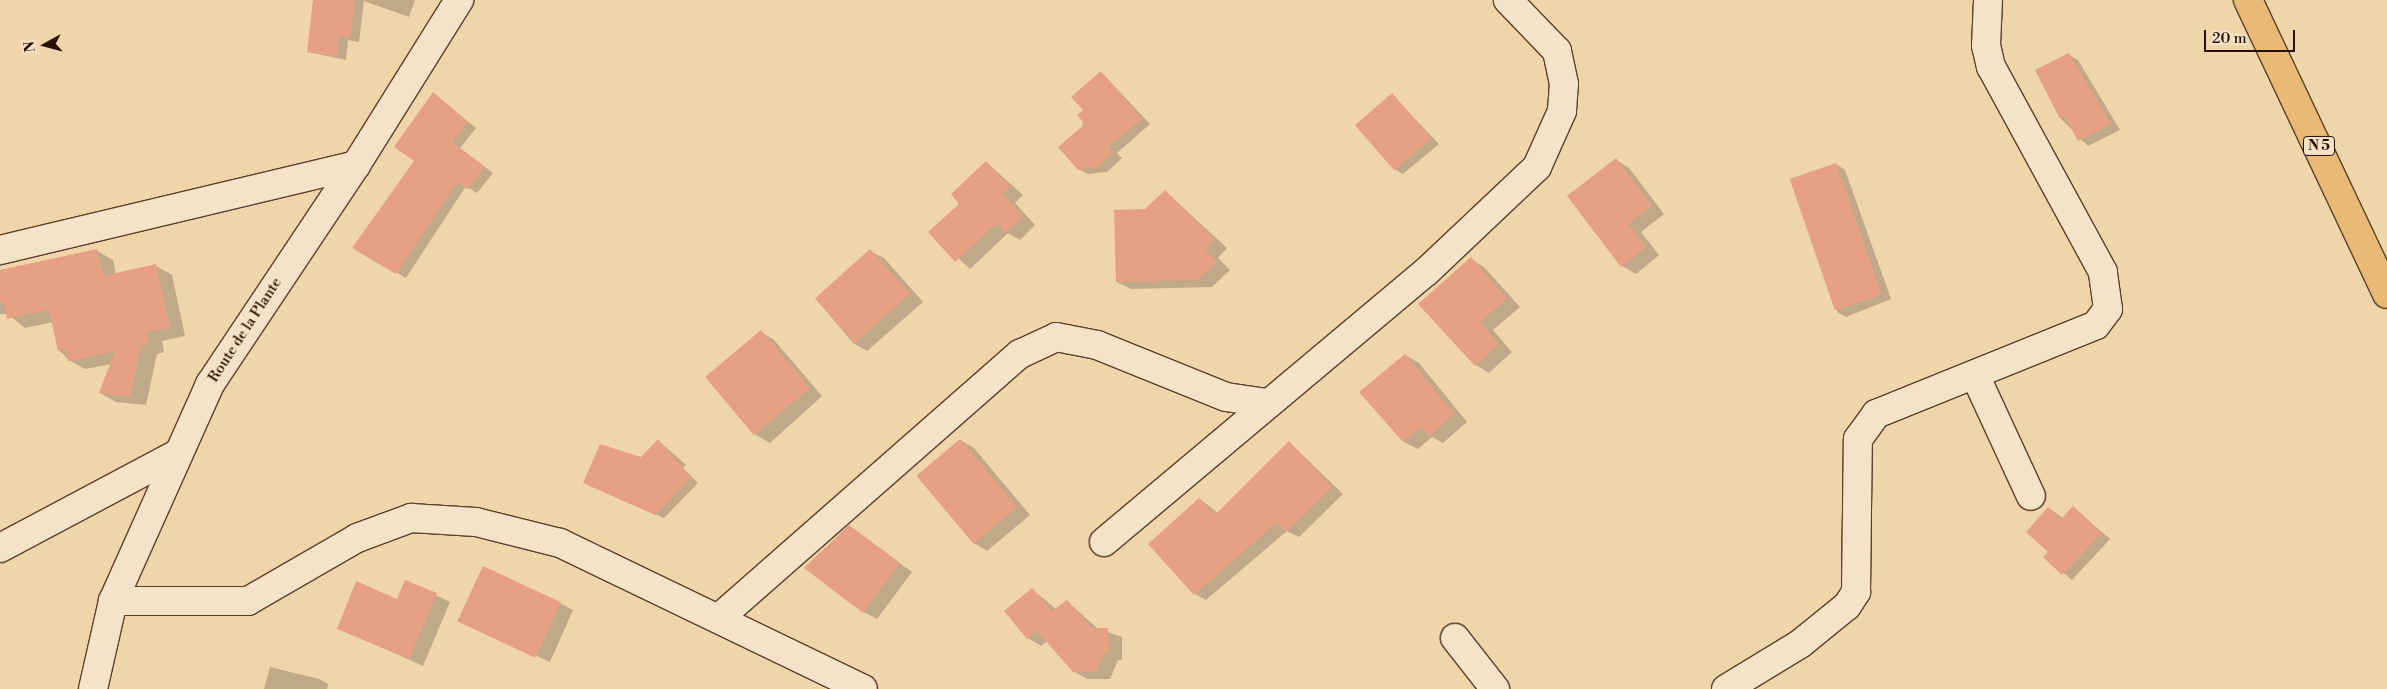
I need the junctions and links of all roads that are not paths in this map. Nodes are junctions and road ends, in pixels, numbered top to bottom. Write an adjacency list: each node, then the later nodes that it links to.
1 (459, 0): 5 (street, Route de la Plante)
2 (1508, 0): 9 (street)
3 (1988, 0): 8 (street)
4 (2248, 0): 7 (main road, N 5)
5 (356, 166): 6 (street); 10 (street, Route de la Plante)
6 (0, 250)
7 (2387, 294)
8 (1975, 375): 11 (street); 20 (street)
9 (1266, 403): 12 (street); 15 (street)
10 (177, 454): 13 (street); 14 (street, Route de la Plante)
11 (2031, 496)
12 (1104, 542)
13 (0, 548)
14 (113, 601): 15 (street); 17 (street, Route de la Plante)
15 (719, 618): 18 (street)
16 (1455, 638): 19 (street)
17 (93, 689)
18 (863, 689)
19 (1495, 689)
20 (1726, 689)

